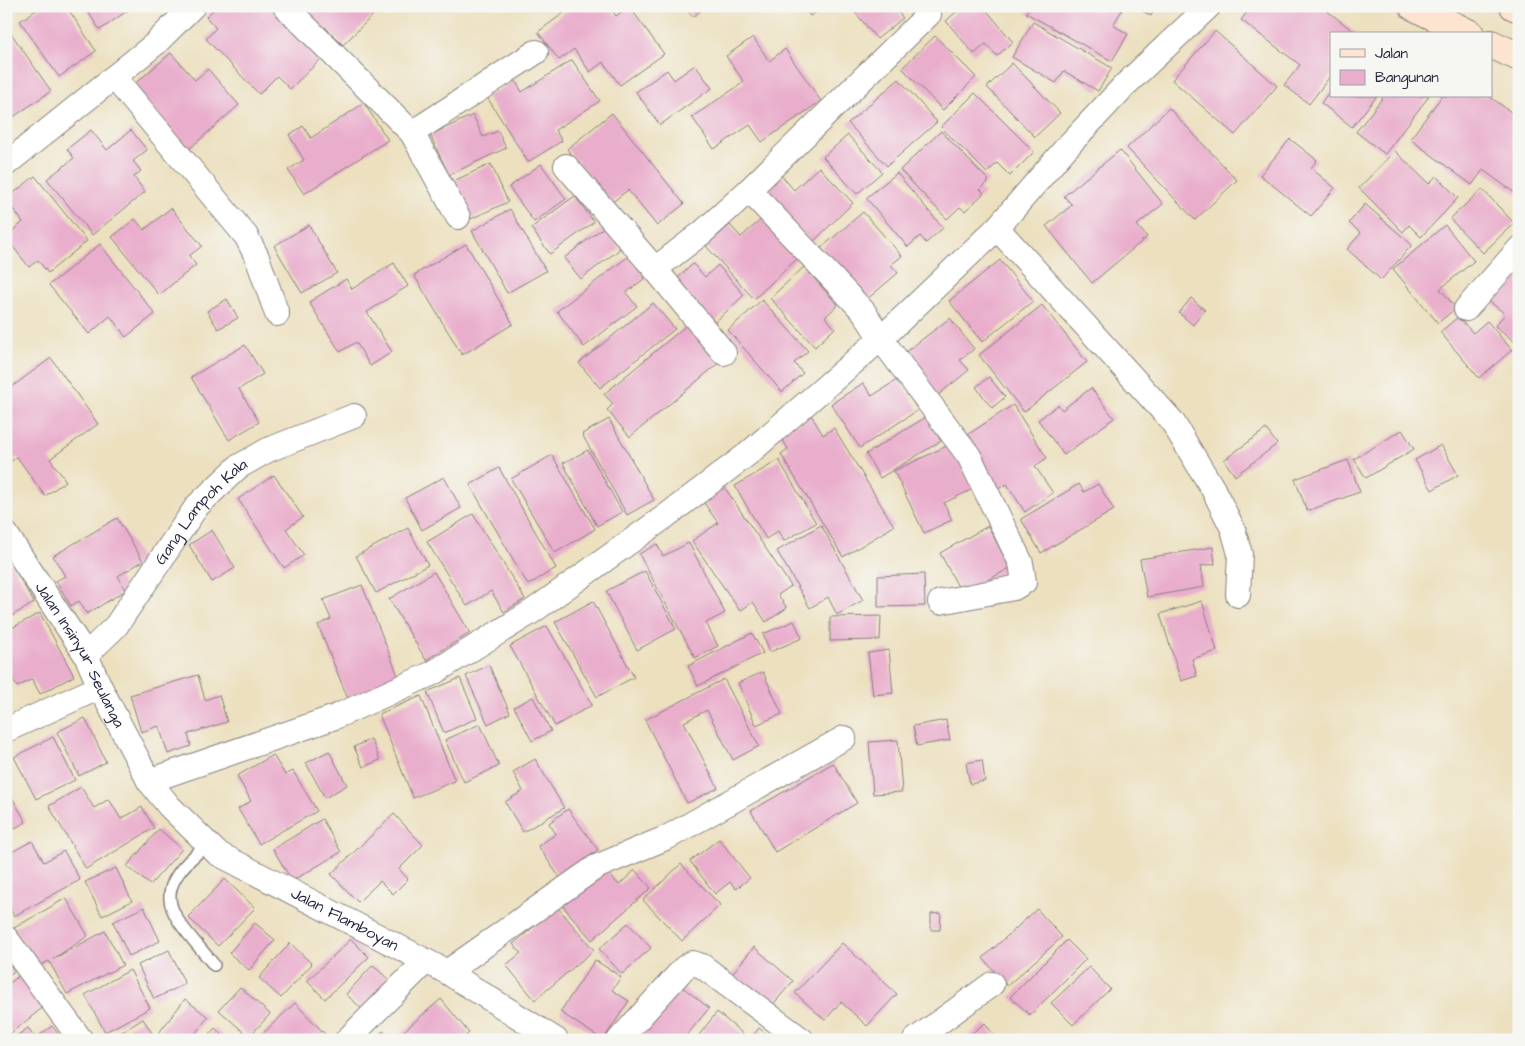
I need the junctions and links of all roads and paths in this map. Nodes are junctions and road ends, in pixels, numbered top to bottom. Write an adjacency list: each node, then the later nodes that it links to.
1 (193, 6): 12 (street)
2 (284, 6): 13 (street)
3 (1209, 6): 18 (street)
4 (1413, 6): 8 (main road)
5 (1514, 6): 6 (main road)
6 (1519, 8)
7 (929, 14): 16 (street)
8 (1466, 32)
9 (1492, 44): 11 (main road)
10 (536, 52): 13 (street)
11 (1519, 57)
12 (114, 77): 14 (street); 22 (street)
13 (412, 133): 17 (street)
14 (6, 164)
15 (566, 166): 20 (street)
16 (749, 190): 20 (street); 23 (street)
17 (458, 217)
18 (998, 228): 23 (street); 27 (street)
19 (1519, 249): 21 (street)
20 (655, 269): 24 (street)
21 (1466, 310)
22 (277, 314)
23 (881, 339): 28 (street); 33 (street)
24 (724, 353)
25 (354, 416): 29 (street, Gang Lampoh Kala)
26 (6, 534): 29 (street, Jalan Insinyur Seulanga)
27 (1238, 595)
28 (940, 602)
29 (86, 655): 30 (street, Jalan Insinyur Seulanga)
30 (100, 687): 31 (street); 33 (street, Jalan Insinyur Seulanga)
31 (6, 730)
32 (844, 738): 38 (street)
33 (148, 781): 34 (street, Jalan Flamboyan)
34 (208, 844): 36 (street, Jalan Flamboyan); 37 (lane)
35 (6, 938): 40 (street)
36 (426, 961): 38 (street, Jalan Flamboyan); 41 (street)
37 (214, 965)
38 (447, 972): 42 (street, Jalan Flamboyan)
39 (992, 984): 45 (street)
40 (81, 1040)
41 (347, 1040)
42 (556, 1040)
43 (619, 1040): 44 (street)
44 (802, 1040)
45 (915, 1040)

